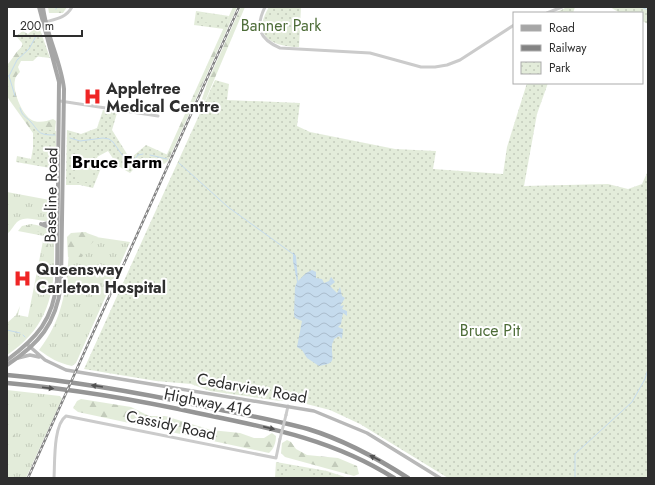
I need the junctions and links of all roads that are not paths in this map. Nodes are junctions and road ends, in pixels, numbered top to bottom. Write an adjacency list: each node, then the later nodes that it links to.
1 (39, 7): 7 (main road, Baseline Road)
2 (43, 7): 7 (main road, Baseline Road)
3 (72, 7): 7 (street)
4 (265, 7): 8 (street)
5 (562, 7): 6 (street)
6 (550, 12)
7 (44, 23): 9 (main road, Baseline Road)
8 (513, 26)
9 (62, 101): 10 (street); 11 (main road, Baseline Road); 13 (main road, Baseline Road)
10 (158, 116)
11 (58, 205): 12 (main road, Baseline Road); 12 (main road)
12 (58, 249): 13 (main road, Baseline Road)
13 (29, 346): 14 (main road, Cedarview Road); 15 (main road, Baseline Road); 16 (main road, Baseline Road)
14 (42, 358): 15 (main road); 19 (main road, Cedarview Road)
15 (15, 359): 16 (main road, Baseline Road)
16 (7, 363)
17 (7, 373): 22 (highway, Highway 416, one-way to 17)
18 (7, 383): 21 (highway, Highway 416, one-way to 21)
19 (288, 406): 20 (street, Cassidy Road, bridge); 23 (main road, Cedarview Road)
20 (54, 478)
21 (394, 478)
22 (408, 478)
23 (440, 478)

